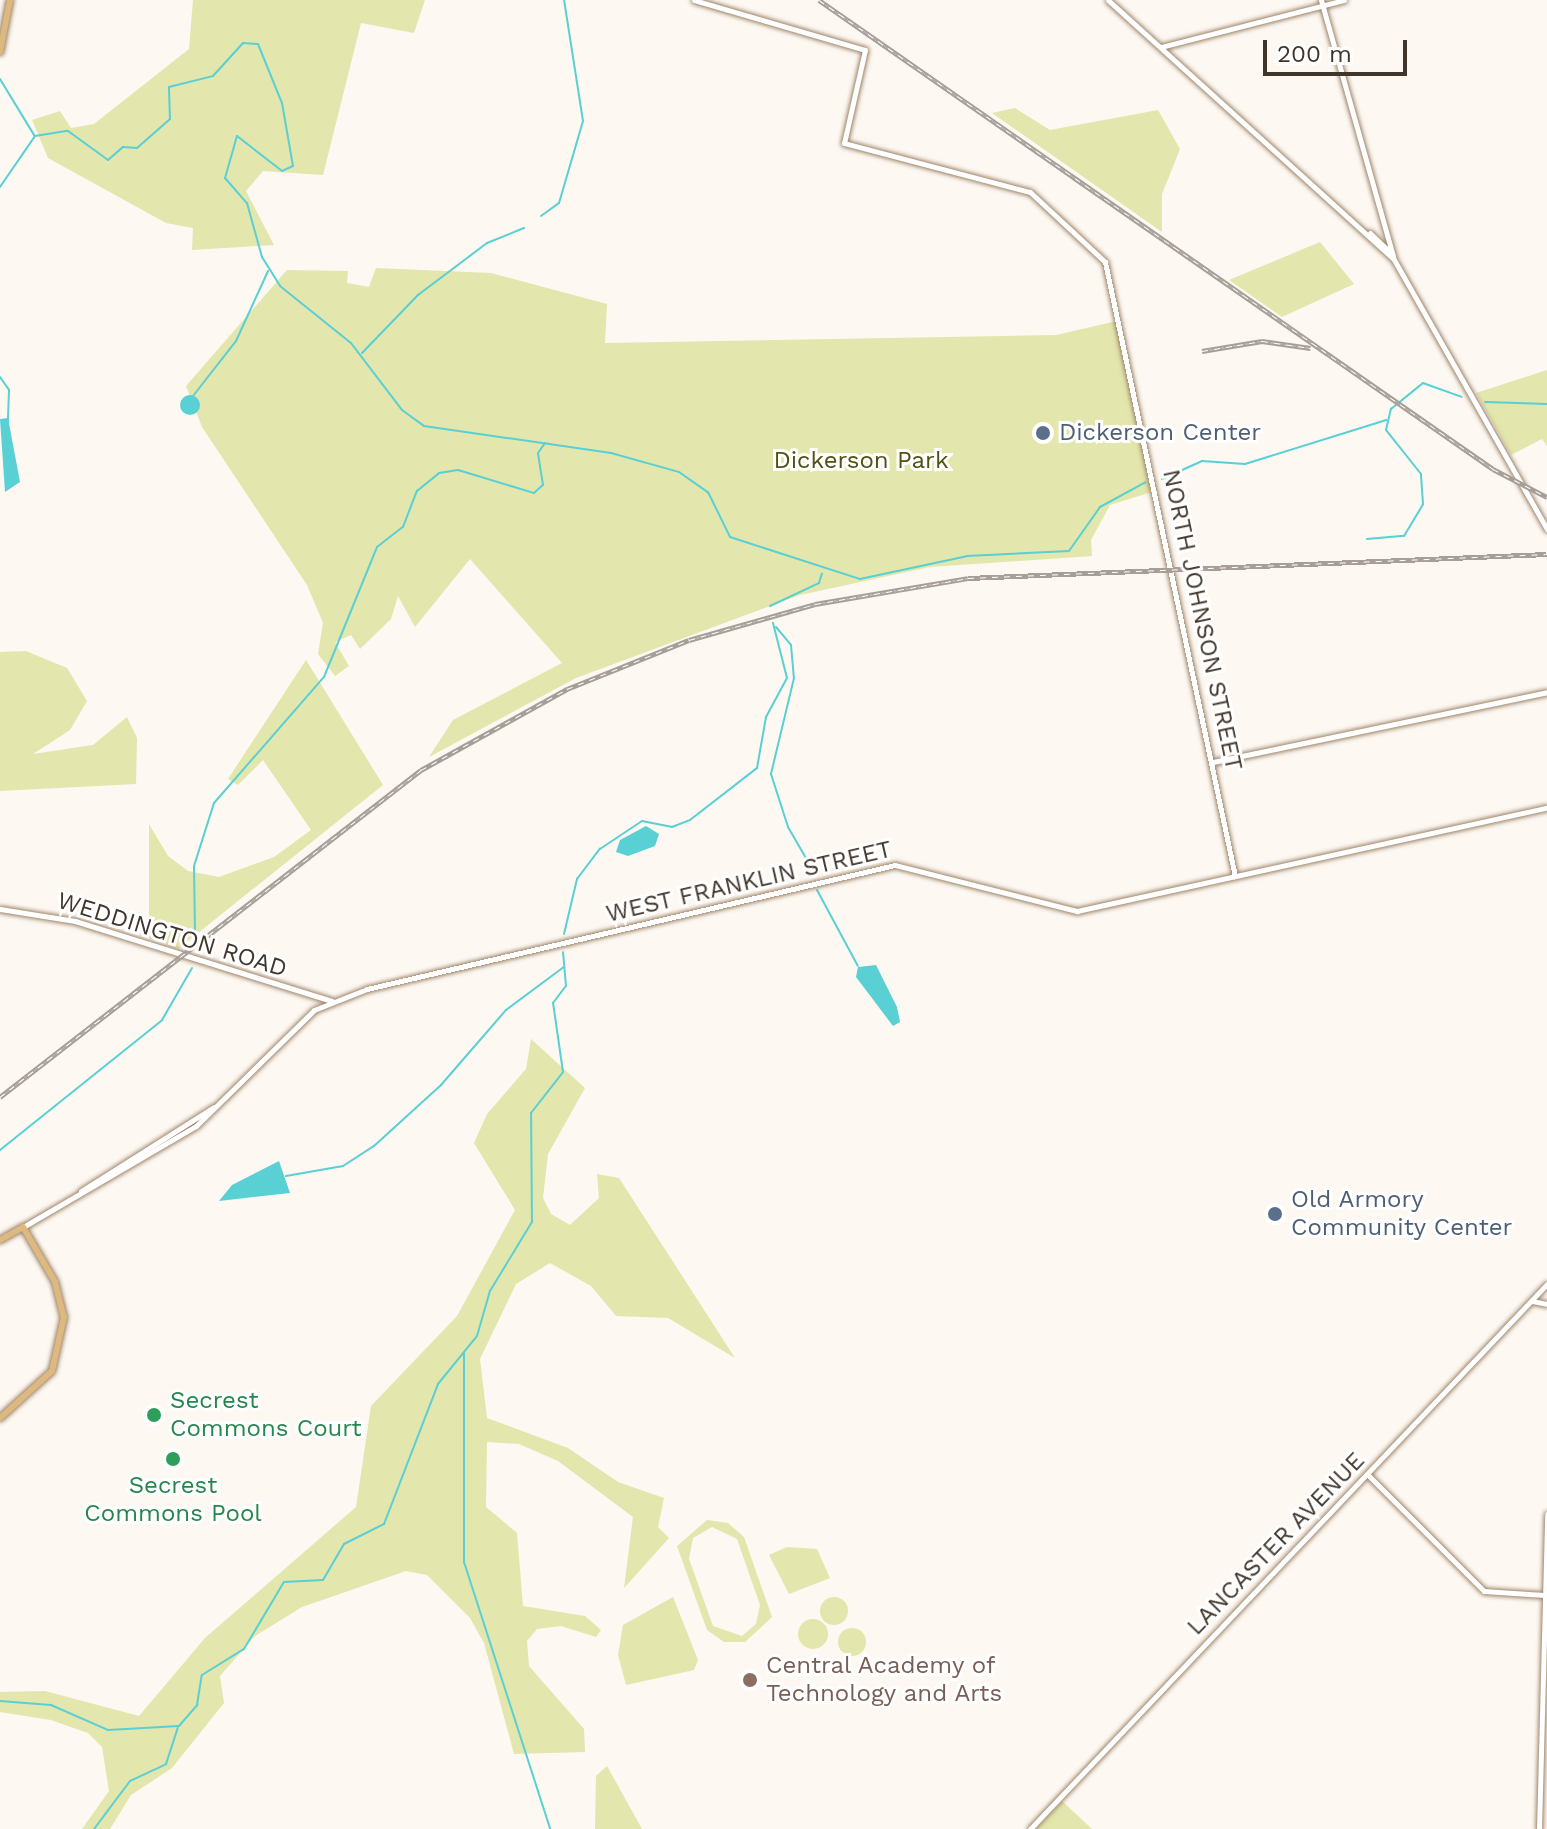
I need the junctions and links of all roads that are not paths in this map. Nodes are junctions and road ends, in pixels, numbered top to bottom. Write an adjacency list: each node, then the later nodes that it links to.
1 (10, 0): 7 (main road)
2 (694, 0): 11 (main road, NORTH JOHNSON STREET)
3 (1108, 0): 6 (main road)
4 (1344, 0): 5 (main road)
5 (1322, 3): 6 (main road); 8 (main road)
6 (1161, 47): 8 (main road)
7 (0, 52)
8 (1393, 258): 9 (main road)
9 (1547, 529)
10 (1547, 692): 11 (main road)
11 (1213, 762): 13 (main road, NORTH JOHNSON STREET)
12 (1547, 808): 13 (main road, WEST FRANKLIN STREET)
13 (1235, 876): 15 (main road, WEST FRANKLIN STREET)
14 (0, 909): 15 (main road, WEDDINGTON ROAD)
15 (333, 1001): 16 (main road)
16 (220, 1104): 17 (main road); 18 (main road)
17 (137, 1154): 18 (main road); 19 (main road)
18 (122, 1172): 19 (main road)
19 (77, 1195): 20 (main road)
20 (23, 1227): 21 (main road); 25 (main road)
21 (0, 1240)
22 (1547, 1284): 23 (main road, LANCASTER AVENUE)
23 (1531, 1301): 24 (main road); 26 (main road, LANCASTER AVENUE)
24 (1547, 1304)
25 (0, 1418)
26 (1367, 1474): 28 (main road); 30 (main road, LANCASTER AVENUE)
27 (1547, 1514): 28 (main road)
28 (1545, 1595): 29 (main road)
29 (1545, 1651): 31 (main road)
30 (1030, 1829)
31 (1539, 1829)

